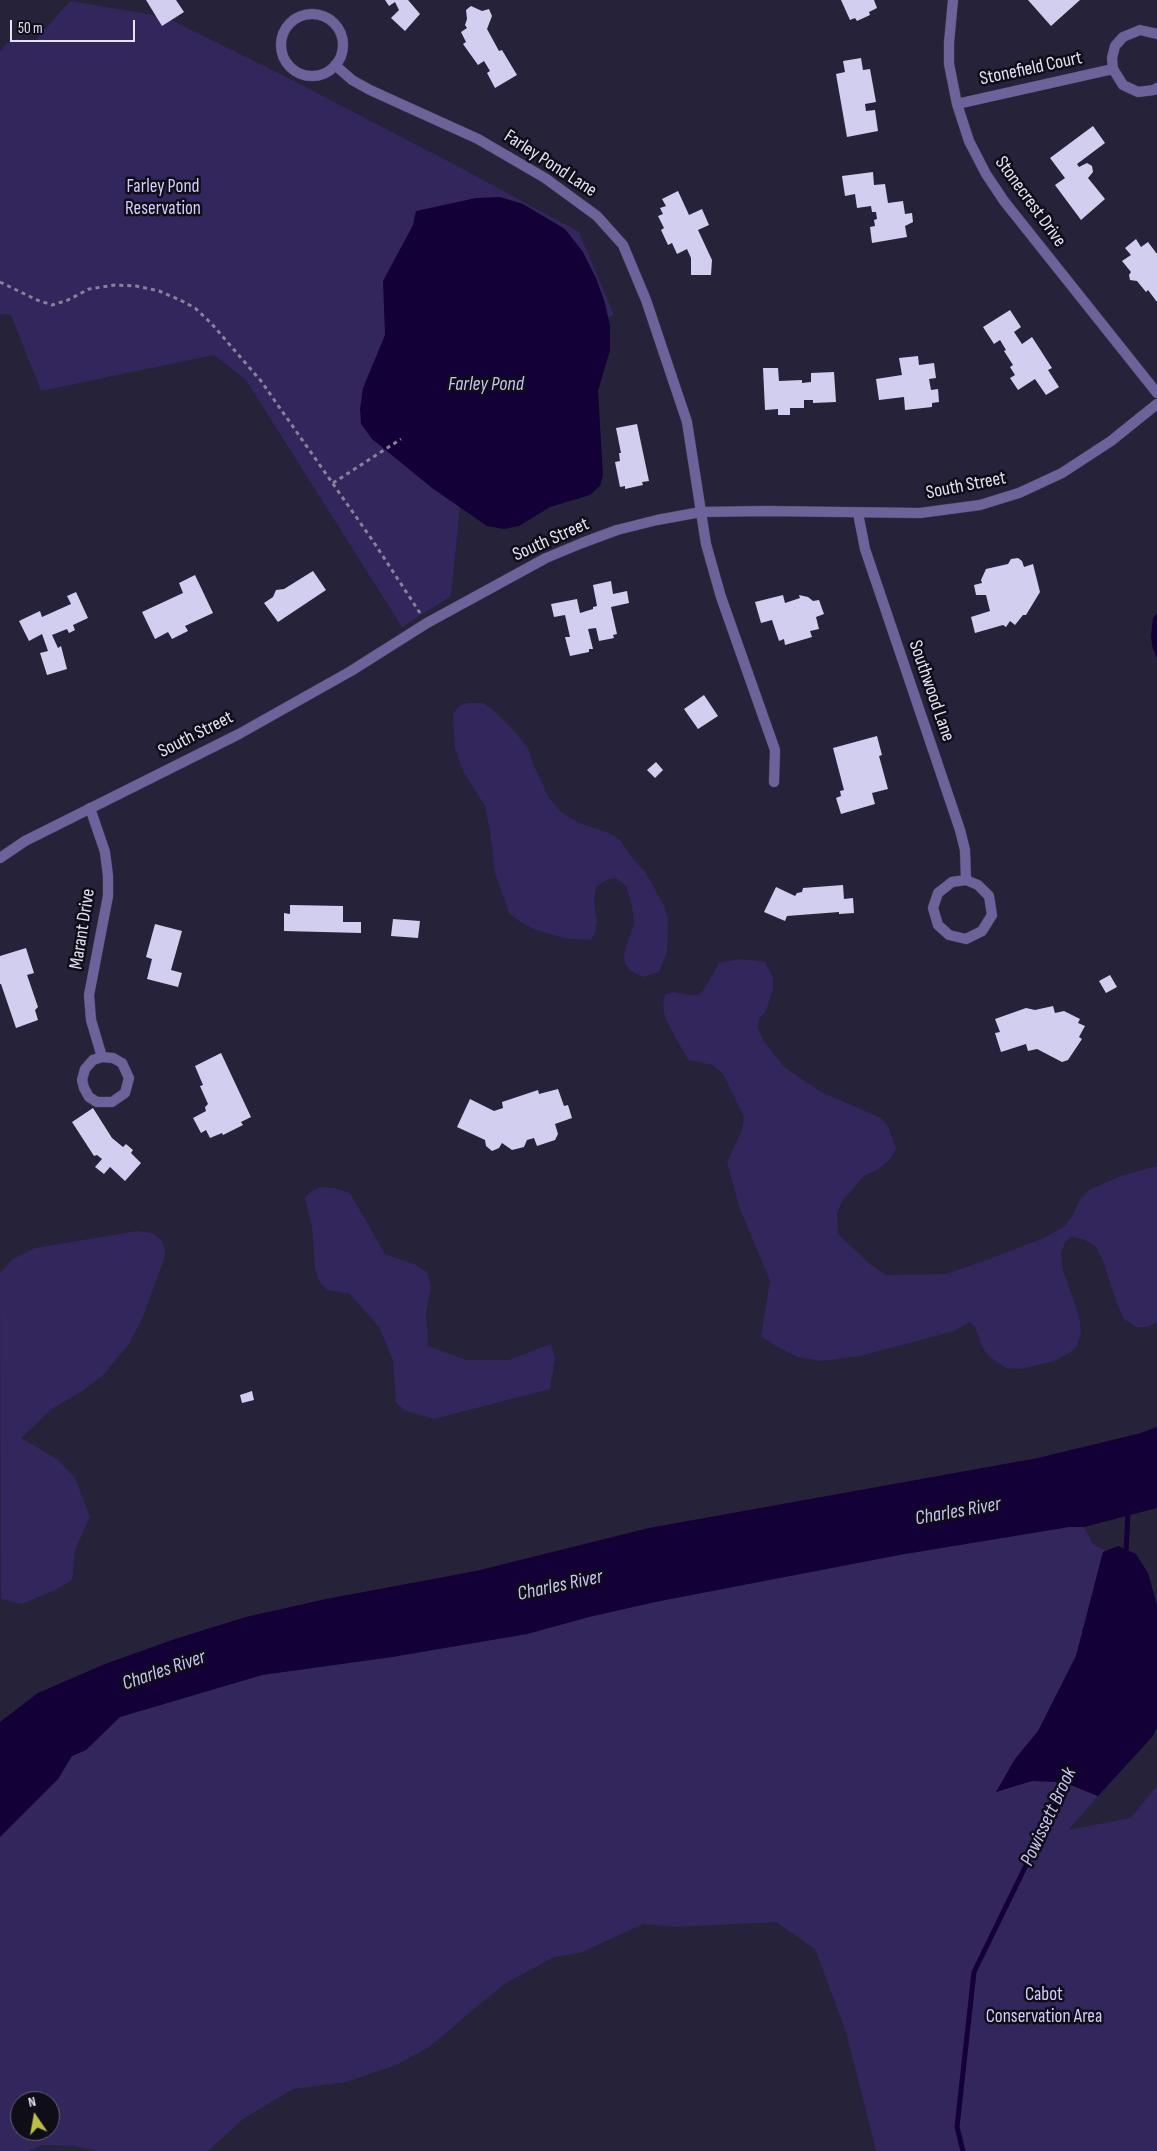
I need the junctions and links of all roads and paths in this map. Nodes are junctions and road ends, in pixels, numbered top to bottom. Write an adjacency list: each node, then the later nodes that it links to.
1 (953, 0): 6 (street, Stonecrest Drive)
2 (1157, 34): 4 (street)
3 (335, 65): 3 (street); 12 (street, Farley Pond Lane)
4 (1113, 69): 5 (street); 6 (street, Stonefield Court)
5 (1157, 88)
6 (957, 104): 8 (street, Stonecrest Drive)
7 (0, 282): 11 (path)
8 (1157, 393)
9 (1157, 404): 13 (street, South Street)
10 (400, 439): 11 (path)
11 (333, 483): 14 (path)
12 (701, 512): 13 (street, South Street); 14 (street, South Street); 15 (street)
13 (858, 513): 18 (street, Southwood Lane)
14 (427, 623): 16 (street, South Street)
15 (774, 782)
16 (90, 808): 17 (street, South Street); 19 (street, Marant Drive)
17 (0, 858)
18 (966, 880): 18 (street)
19 (102, 1057): 19 (street)

